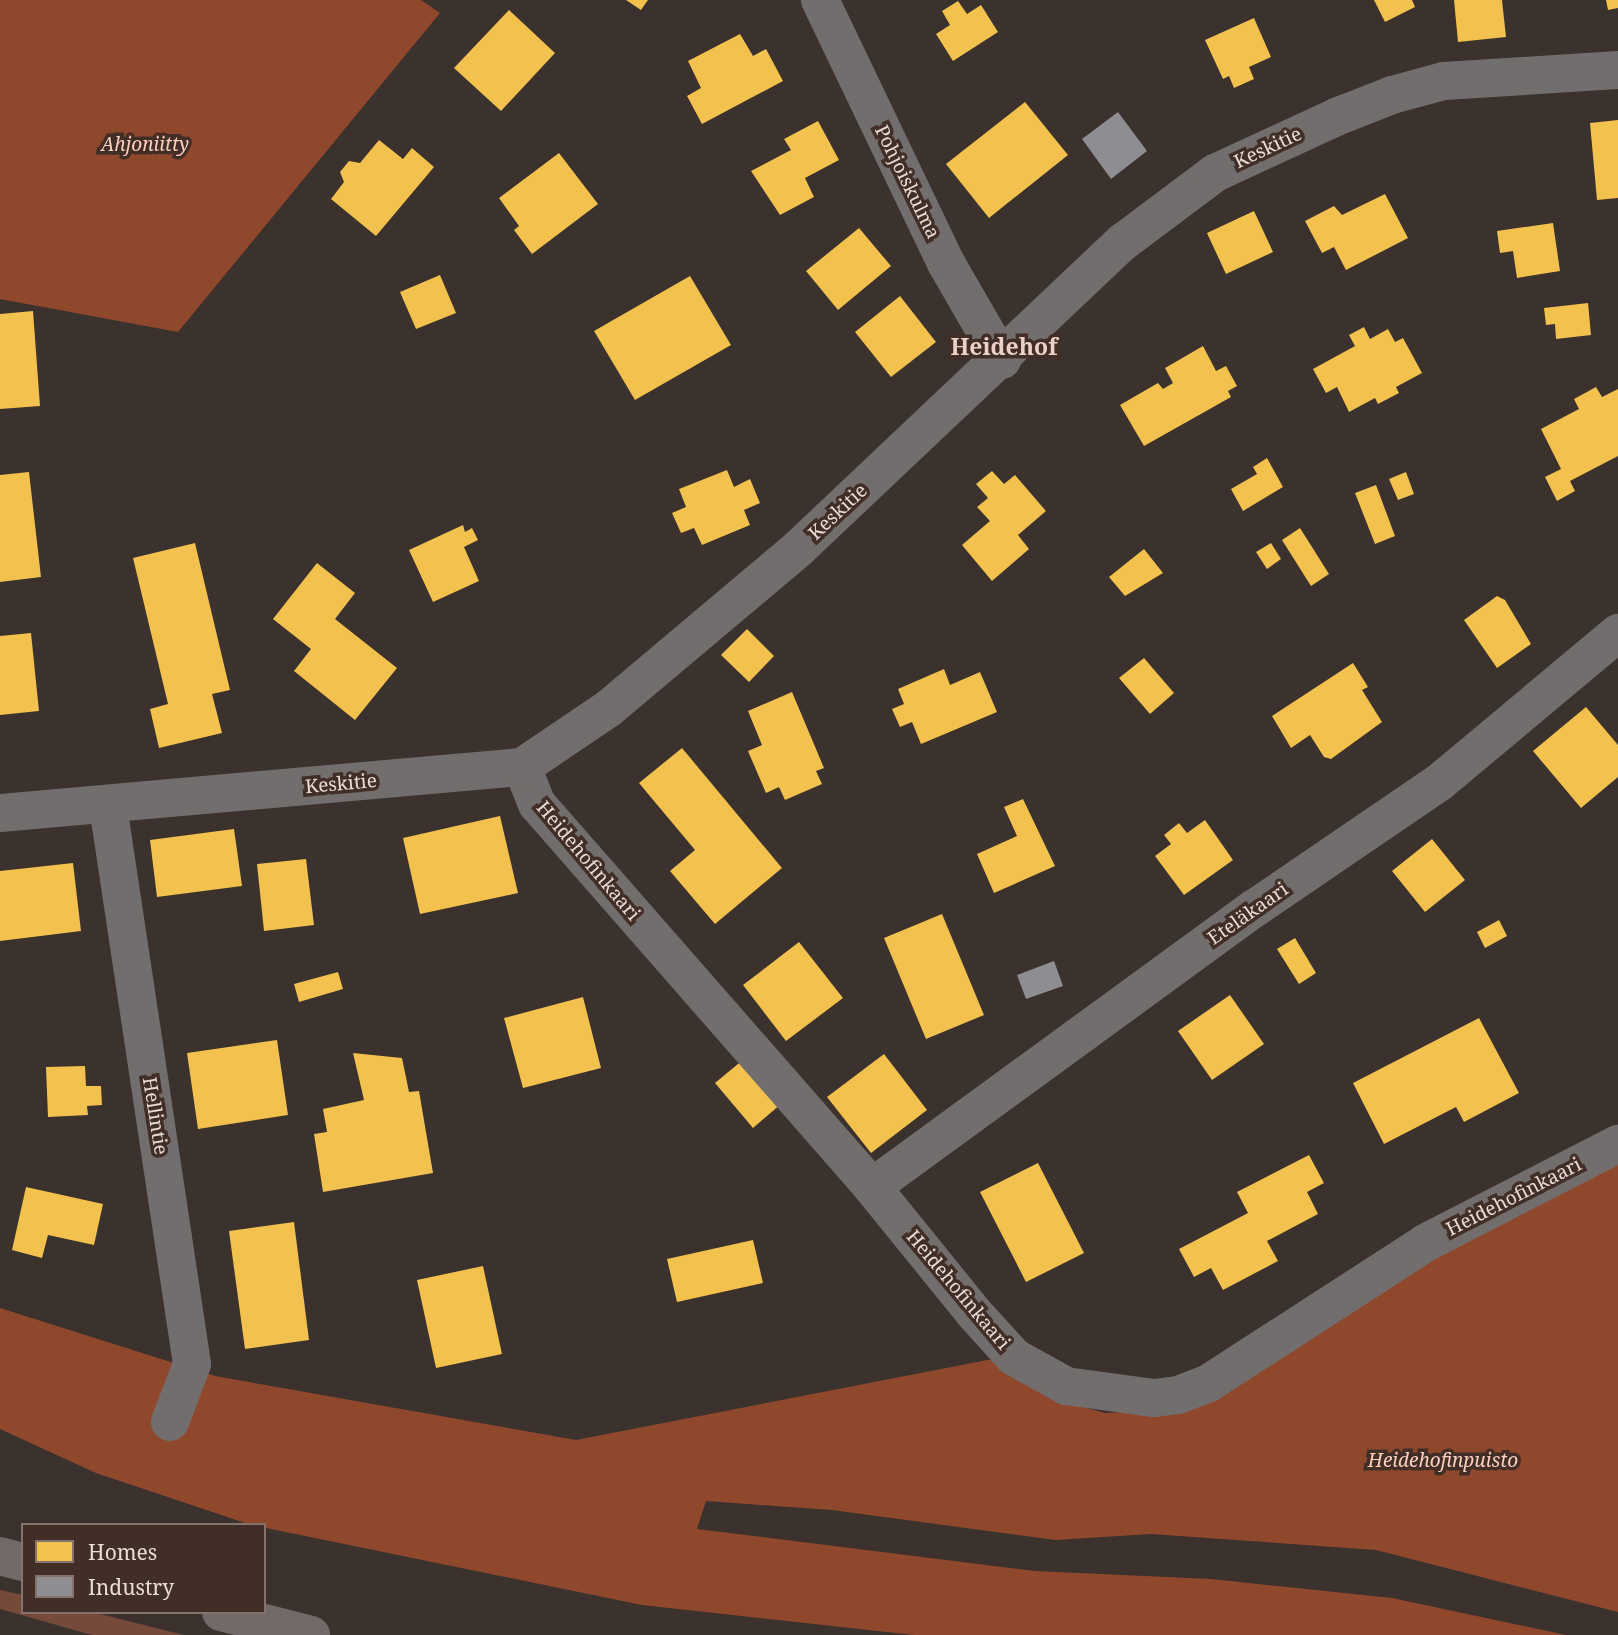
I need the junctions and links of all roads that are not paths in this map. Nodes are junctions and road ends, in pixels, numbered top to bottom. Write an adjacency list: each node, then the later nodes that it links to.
1 (820, 0): 3 (street, Pohjoiskulma)
2 (1618, 70): 3 (street, Keskitie)
3 (1002, 360): 5 (street, Keskitie)
4 (1618, 633): 9 (street, Eteläkaari)
5 (522, 767): 6 (street, Keskitie); 9 (street, Heidehofinkaari)
6 (108, 806): 7 (street, Keskitie); 10 (street, Hellintie)
7 (0, 813)
8 (1618, 1144): 9 (street, Heidehofinkaari)
9 (872, 1188)
10 (170, 1422)
11 (0, 1556): 12 (highway)
12 (21, 1561)
13 (229, 1614): 14 (highway)
14 (311, 1635)

